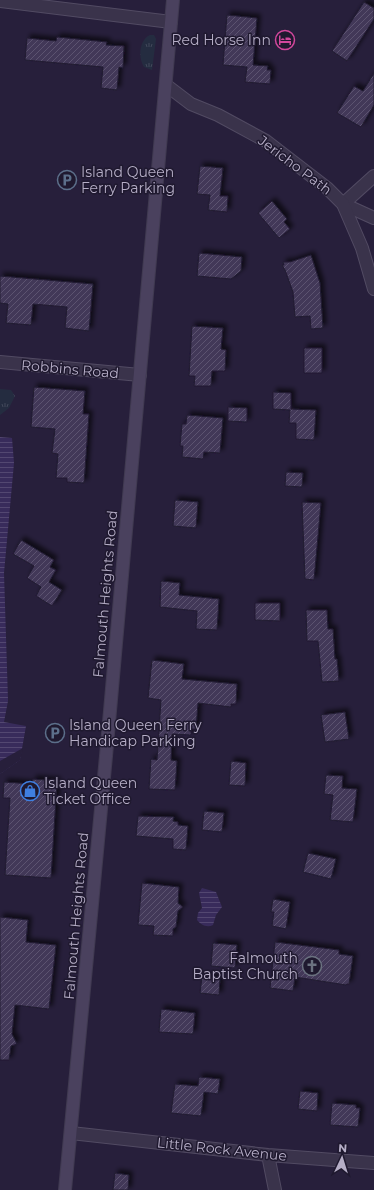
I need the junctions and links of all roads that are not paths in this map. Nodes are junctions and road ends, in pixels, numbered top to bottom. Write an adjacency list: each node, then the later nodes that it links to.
1 (173, 0): 3 (main road, Falmouth Heights Road)
2 (0, 1): 3 (street)
3 (171, 22): 4 (main road, Falmouth Heights Road)
4 (166, 85): 6 (street, Jericho Path); 10 (main road, Falmouth Heights Road)
5 (374, 176): 6 (street)
6 (343, 204): 7 (street); 8 (street, Jericho Path)
7 (374, 218)
8 (374, 289)
9 (0, 362): 10 (street, Robbins Road)
10 (140, 375): 11 (main road, Falmouth Heights Road)
11 (71, 1133): 12 (street, Little Rock Avenue); 14 (main road, Falmouth Heights Road)
12 (268, 1155): 13 (street, Little Rock Avenue); 15 (street)
13 (374, 1164)
14 (66, 1190)
15 (275, 1190)

